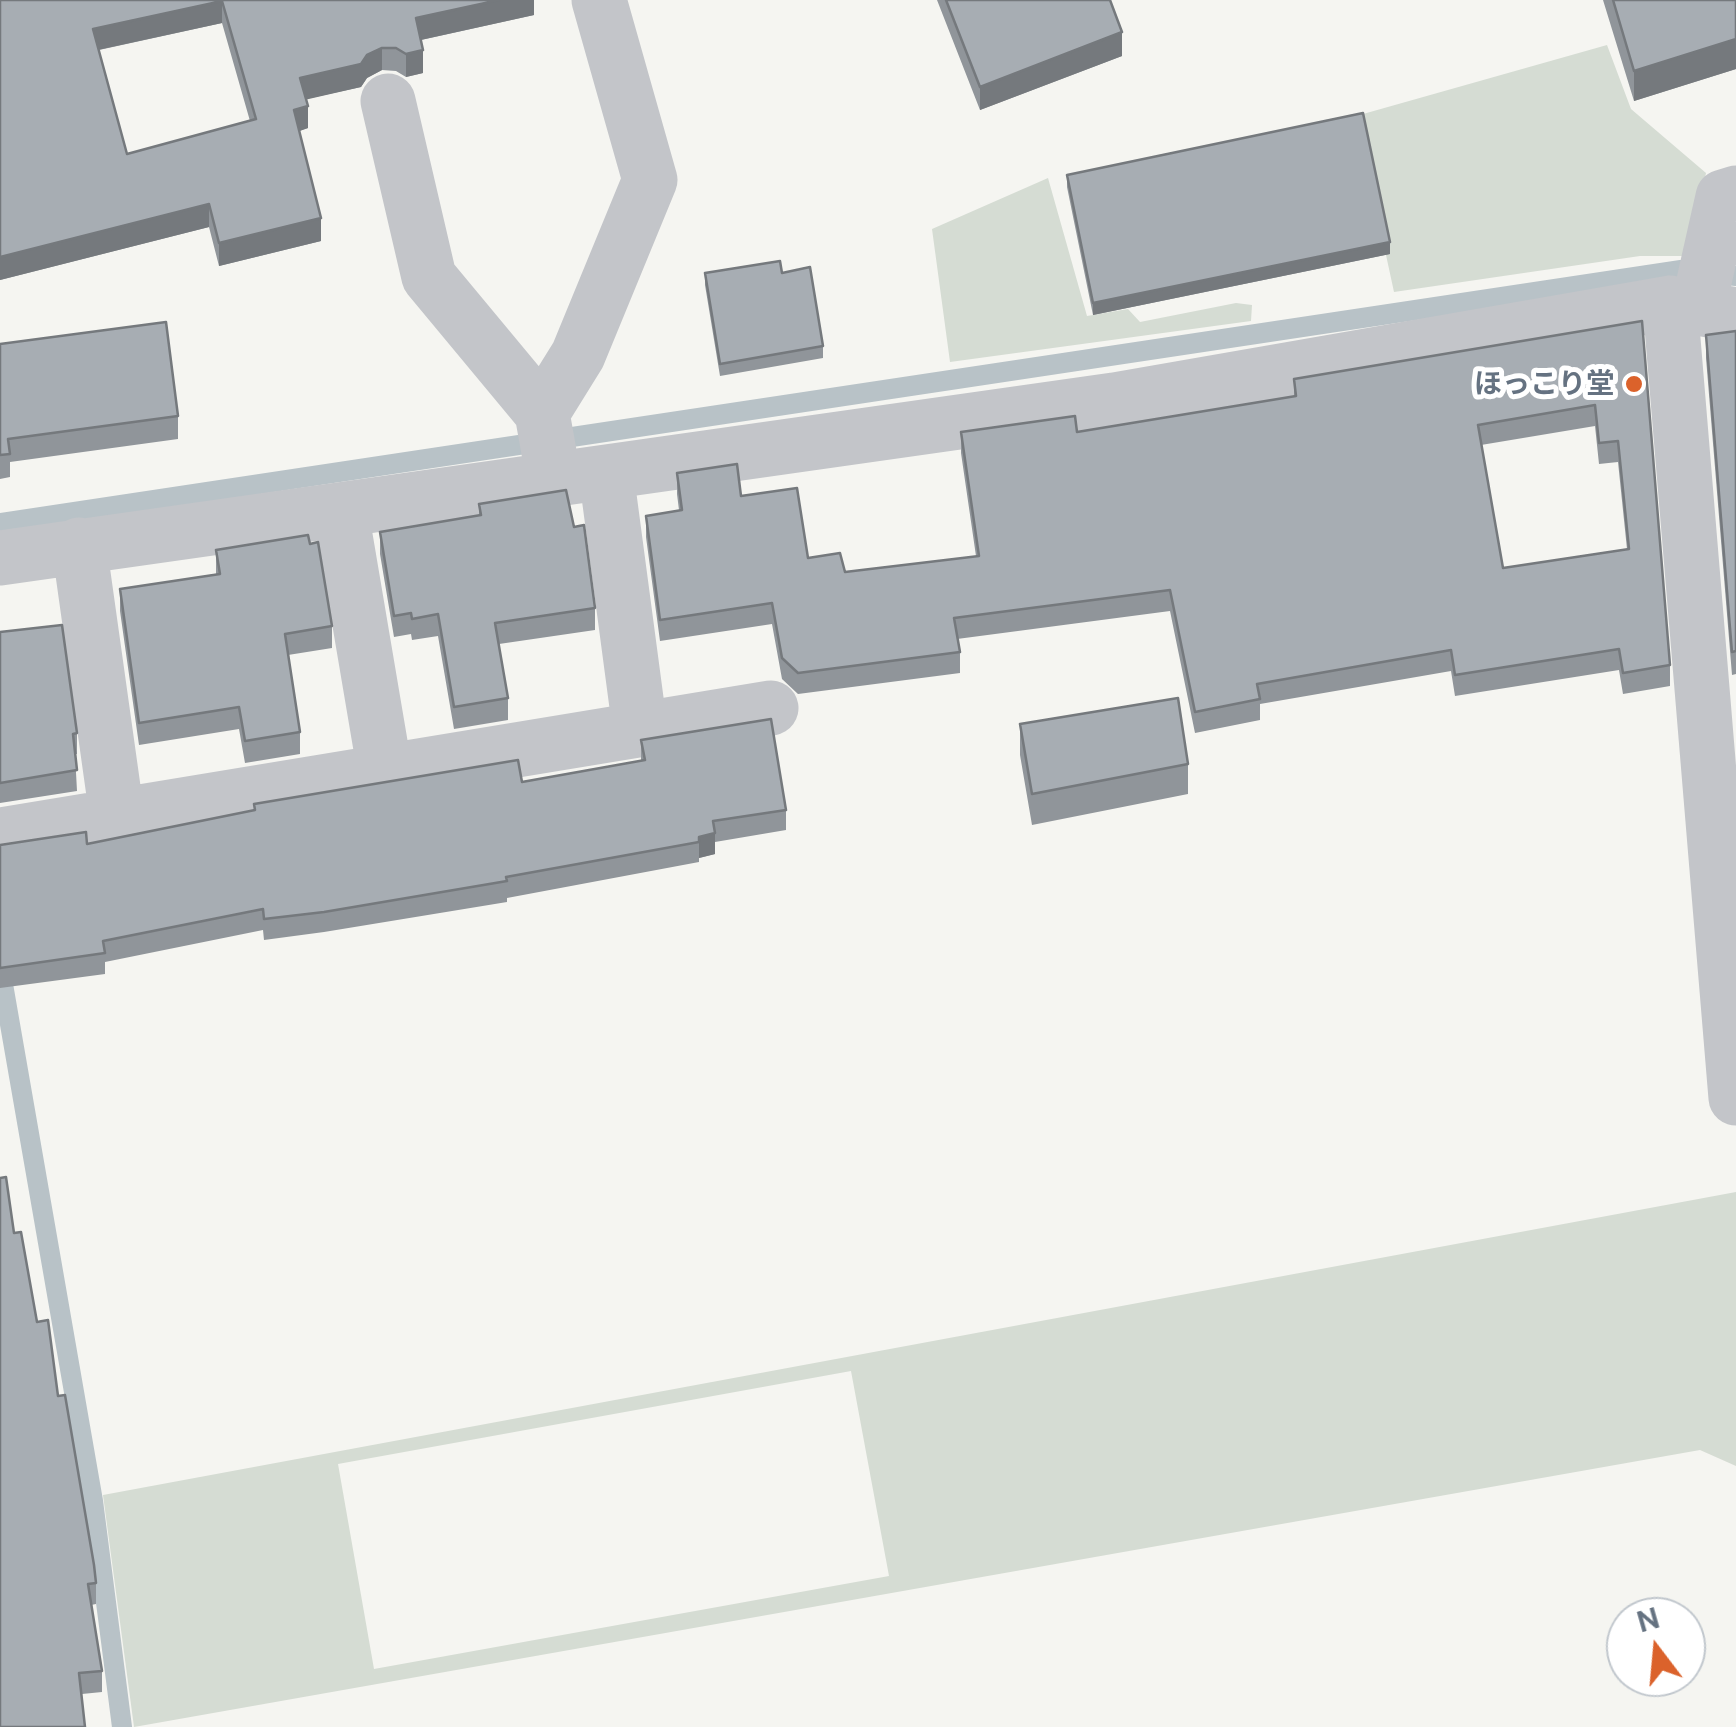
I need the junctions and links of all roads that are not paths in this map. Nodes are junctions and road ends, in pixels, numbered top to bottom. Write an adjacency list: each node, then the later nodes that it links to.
1 (600, 0): 5 (street)
2 (388, 101): 5 (street)
3 (1736, 193): 4 (street)
4 (1702, 297): 5 (street); 14 (street)
5 (559, 449): 6 (street); 10 (street)
6 (341, 512): 7 (street); 11 (street)
7 (78, 545): 8 (street); 12 (street)
8 (0, 558)
9 (771, 708): 10 (street)
10 (640, 729): 11 (street)
11 (386, 772): 12 (street)
12 (117, 816): 13 (street)
13 (0, 835)
14 (1736, 1098)

